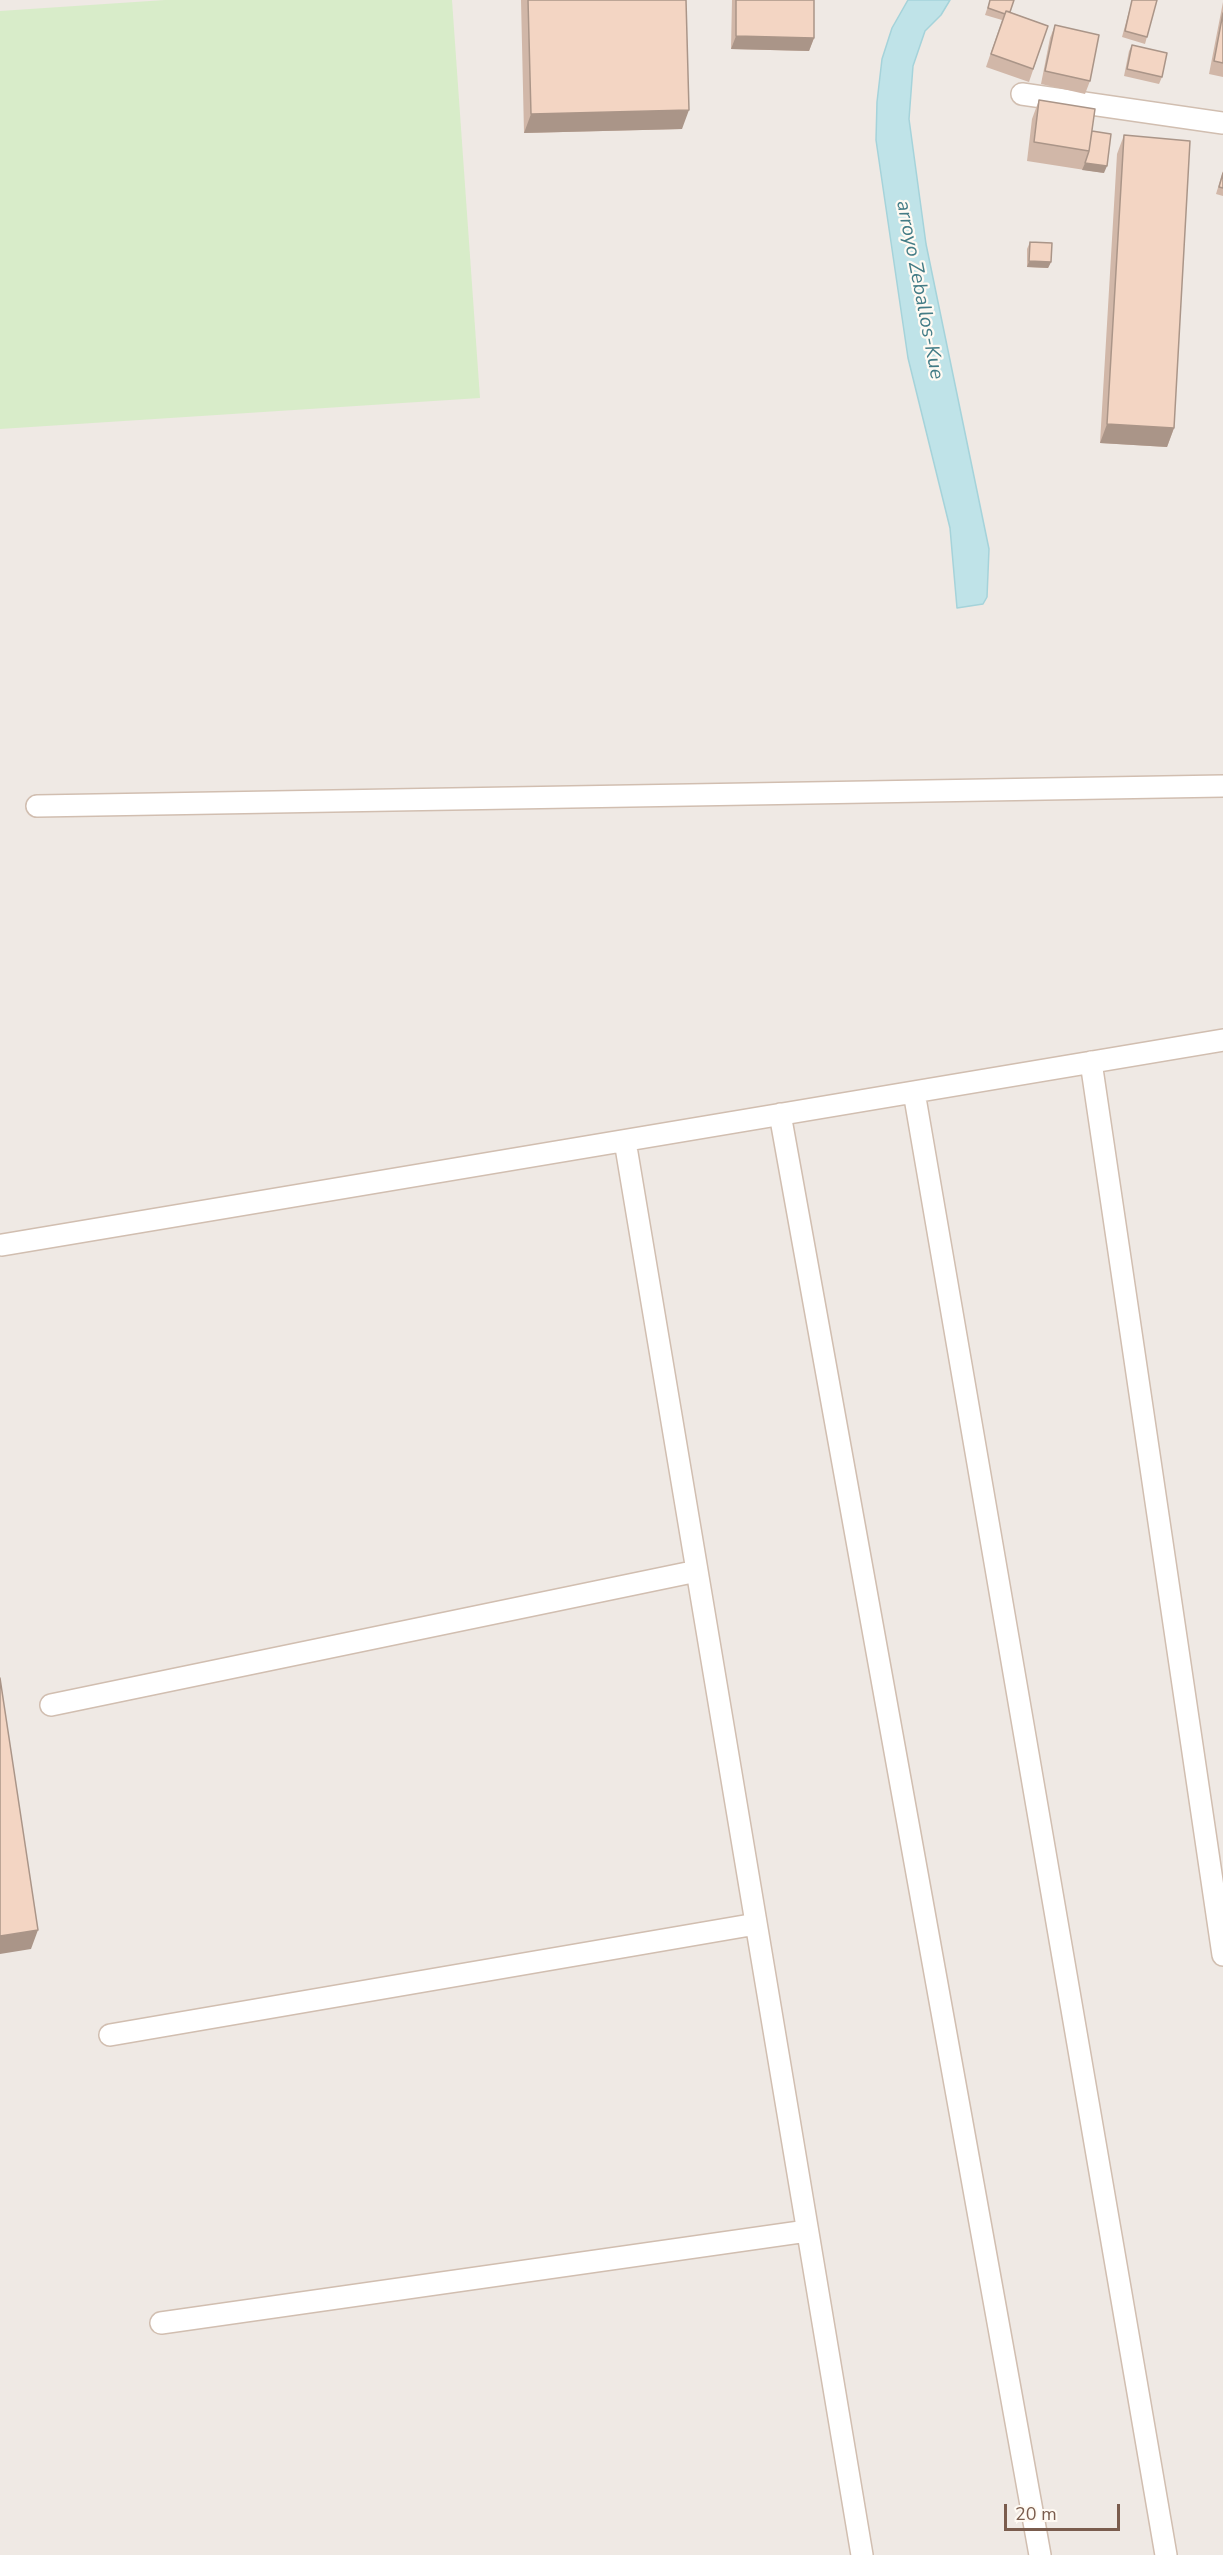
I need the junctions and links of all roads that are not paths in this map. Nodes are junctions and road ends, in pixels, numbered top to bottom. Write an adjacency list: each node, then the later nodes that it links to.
1 (1022, 94): 2 (lane)
2 (1223, 123)
3 (1223, 786): 4 (lane)
4 (37, 806)
5 (1223, 1040): 6 (lane)
6 (1091, 1062): 7 (lane); 14 (lane)
7 (914, 1092): 8 (lane); 20 (lane)
8 (780, 1114): 9 (lane); 19 (lane)
9 (625, 1141): 10 (lane); 11 (lane)
10 (2, 1245)
11 (697, 1571): 12 (lane); 13 (lane)
12 (51, 1705)
13 (756, 1924): 15 (lane); 16 (lane)
14 (1223, 1955)
15 (110, 2035)
16 (807, 2231): 17 (lane); 18 (lane)
17 (161, 2323)
18 (862, 2555)
19 (1040, 2555)
20 (1166, 2555)

